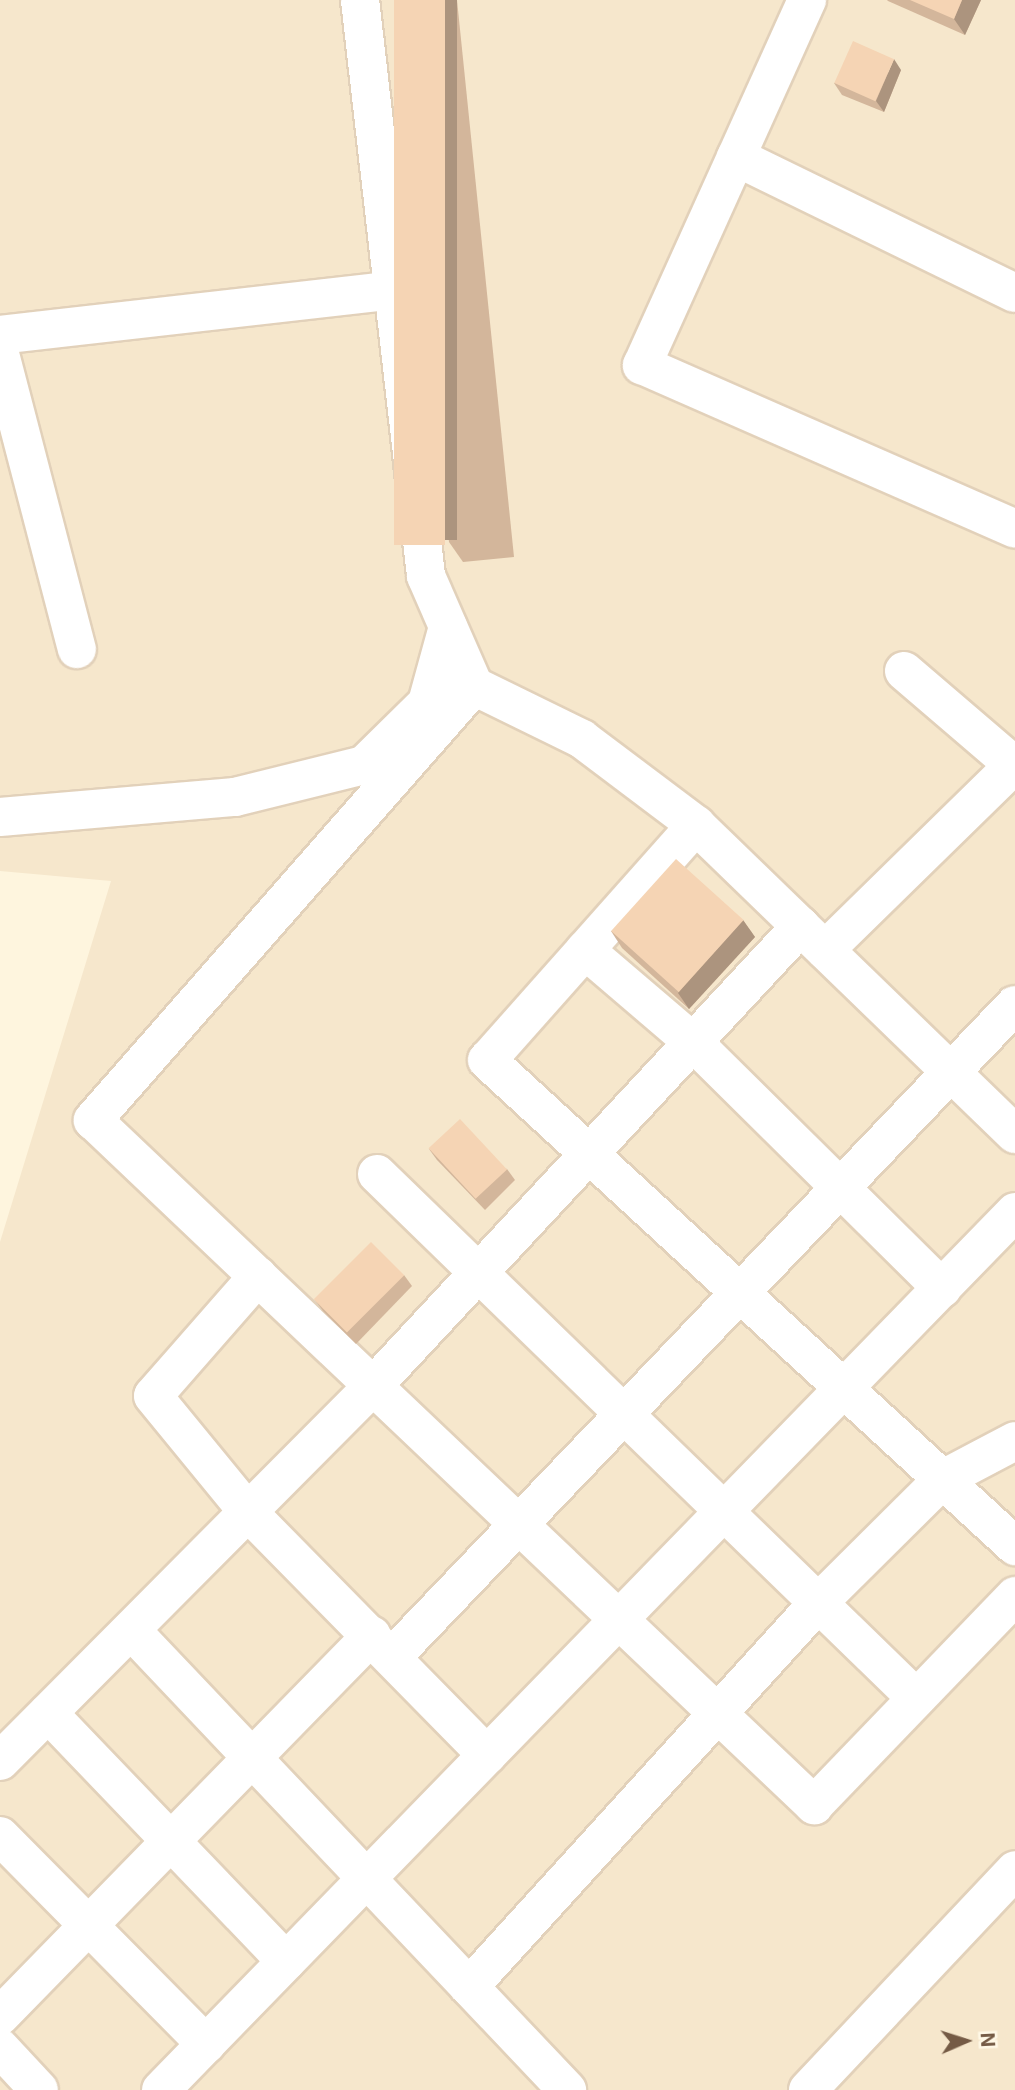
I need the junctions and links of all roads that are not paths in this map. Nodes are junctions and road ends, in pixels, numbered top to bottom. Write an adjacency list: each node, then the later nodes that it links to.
1 (360, 0): 4 (street)
2 (807, 0): 3 (street)
3 (736, 157): 5 (street); 9 (street)
4 (393, 290): 6 (street); 10 (street)
5 (1015, 293)
6 (0, 335)
7 (0, 354): 8 (street)
8 (8, 416): 11 (street)
9 (1014, 527)
10 (448, 627): 13 (street); 15 (street)
11 (77, 649)
12 (904, 671): 14 (street)
13 (474, 686): 16 (street); 28 (street)
14 (1015, 765): 17 (street)
15 (0, 817)
16 (696, 825): 17 (street); 18 (street)
17 (813, 938): 20 (street); 21 (street)
18 (585, 950): 20 (street); 23 (street)
19 (1015, 1005): 21 (street)
20 (694, 1042): 23 (street); 25 (street)
21 (953, 1074): 22 (street); 25 (street)
22 (1015, 1134)
23 (591, 1155): 27 (street); 30 (street)
24 (377, 1174): 27 (street)
25 (842, 1189): 29 (street); 30 (street)
26 (1015, 1212): 29 (street)
27 (479, 1274): 31 (street); 33 (street)
28 (258, 1276): 31 (street); 36 (street)
29 (942, 1287): 32 (street)
30 (738, 1291): 32 (street); 33 (street)
31 (373, 1386): 36 (street); 38 (street)
32 (844, 1388): 35 (street); 37 (street)
33 (622, 1413): 37 (street); 38 (street)
34 (1015, 1441): 35 (street)
35 (943, 1479): 39 (street); 41 (street)
36 (248, 1512): 43 (street); 44 (street)
37 (724, 1512): 41 (street); 42 (street)
38 (517, 1523): 42 (street); 44 (street)
39 (1015, 1546)
40 (1015, 1595): 45 (street)
41 (818, 1603): 45 (street); 47 (street)
42 (619, 1620): 47 (street); 48 (street)
43 (131, 1630): 46 (street); 49 (street)
44 (382, 1646): 48 (street); 49 (street)
45 (916, 1698): 47 (street)
46 (48, 1713): 50 (street); 52 (street)
47 (719, 1714): 57 (street)
48 (487, 1755): 54 (street)
49 (252, 1758): 52 (street); 54 (street)
50 (0, 1761)
51 (0, 1836): 55 (street)
52 (171, 1841): 55 (street); 56 (street)
53 (1015, 1870): 64 (street)
54 (367, 1879): 56 (street); 57 (street)
55 (88, 1925): 58 (street); 59 (street)
56 (286, 1961): 59 (street)
57 (469, 1987): 63 (street)
58 (0, 2016)
59 (206, 2045): 62 (street)
60 (0, 2048): 61 (street)
61 (39, 2090)
62 (161, 2090)
63 (567, 2090)
64 (808, 2090)

